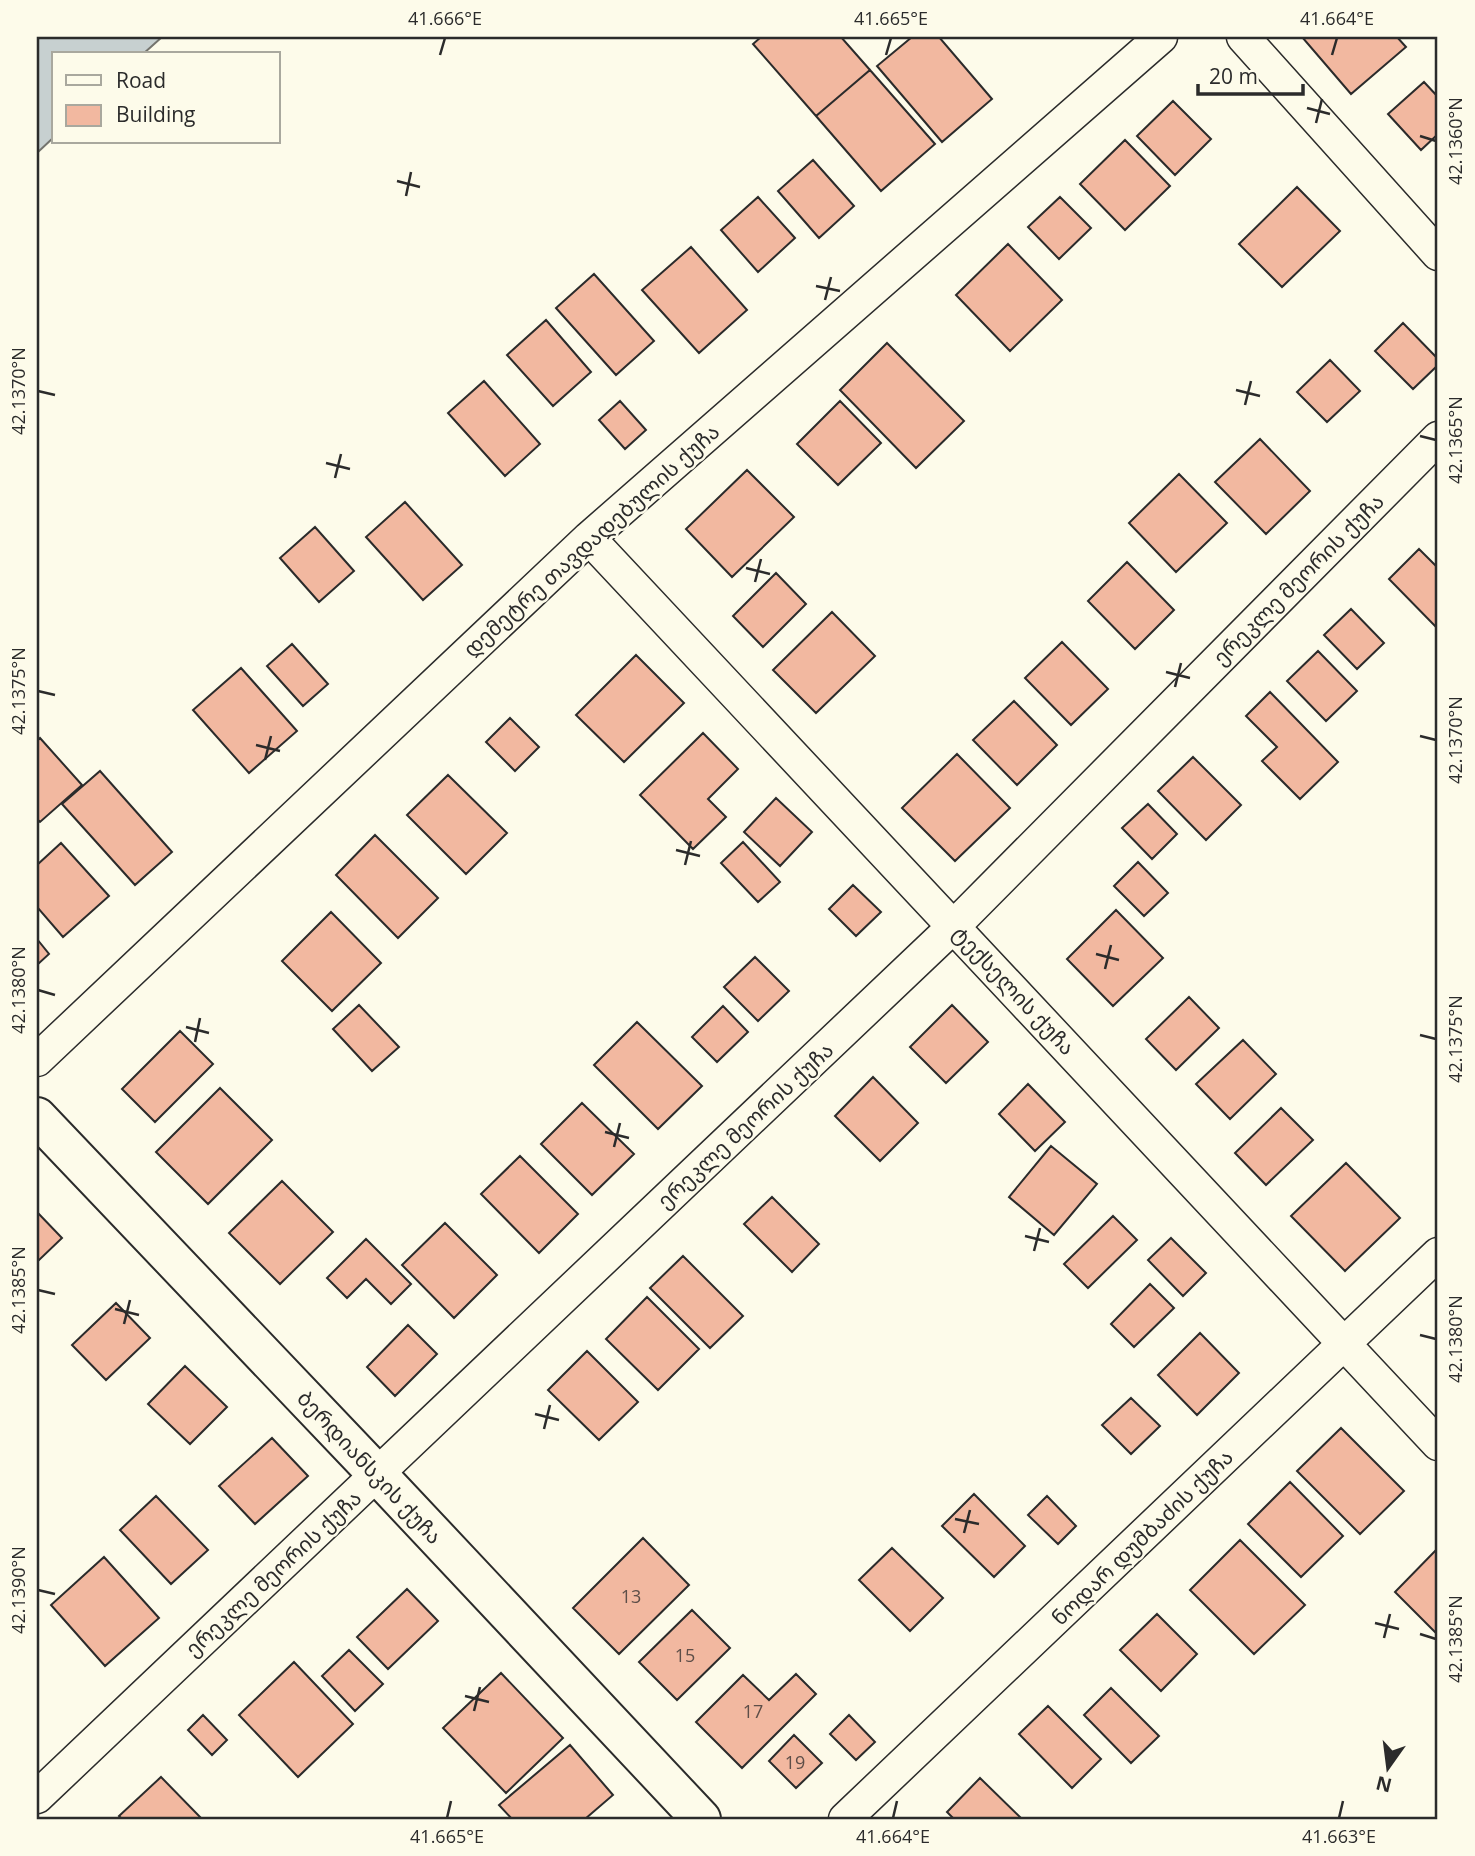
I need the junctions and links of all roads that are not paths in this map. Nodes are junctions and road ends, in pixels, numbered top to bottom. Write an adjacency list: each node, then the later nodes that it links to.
1 (1161, 37): 5 (street, დემეტრე თავდადებულის ქუჩა)
2 (1243, 37): 3 (street)
3 (1438, 254)
4 (1438, 438): 6 (street, ერეკლე მეორის ქუჩა)
5 (589, 538): 6 (street, ტექსელის ქუჩა); 7 (street, დემეტრე თავდადებულის ქუჩა)
6 (954, 926): 10 (street, ტექსელის ქუჩა); 12 (street, ერეკლე მეორის ქუჩა)
7 (37, 1060)
8 (37, 1117): 12 (street, ბერდიანსკის ქუჩა)
9 (1438, 1254): 10 (street, ნოდარ დუმბაძის ქუჩა)
10 (1345, 1344): 11 (street, ტექსელის ქუჩა); 15 (street, ნოდარ დუმბაძის ქუჩა)
11 (1438, 1444)
12 (377, 1474): 13 (street, ერეკლე მეორის ქუჩა); 14 (street, ბერდიანსკის ქუჩა)
13 (37, 1797)
14 (701, 1819)
15 (845, 1819)

